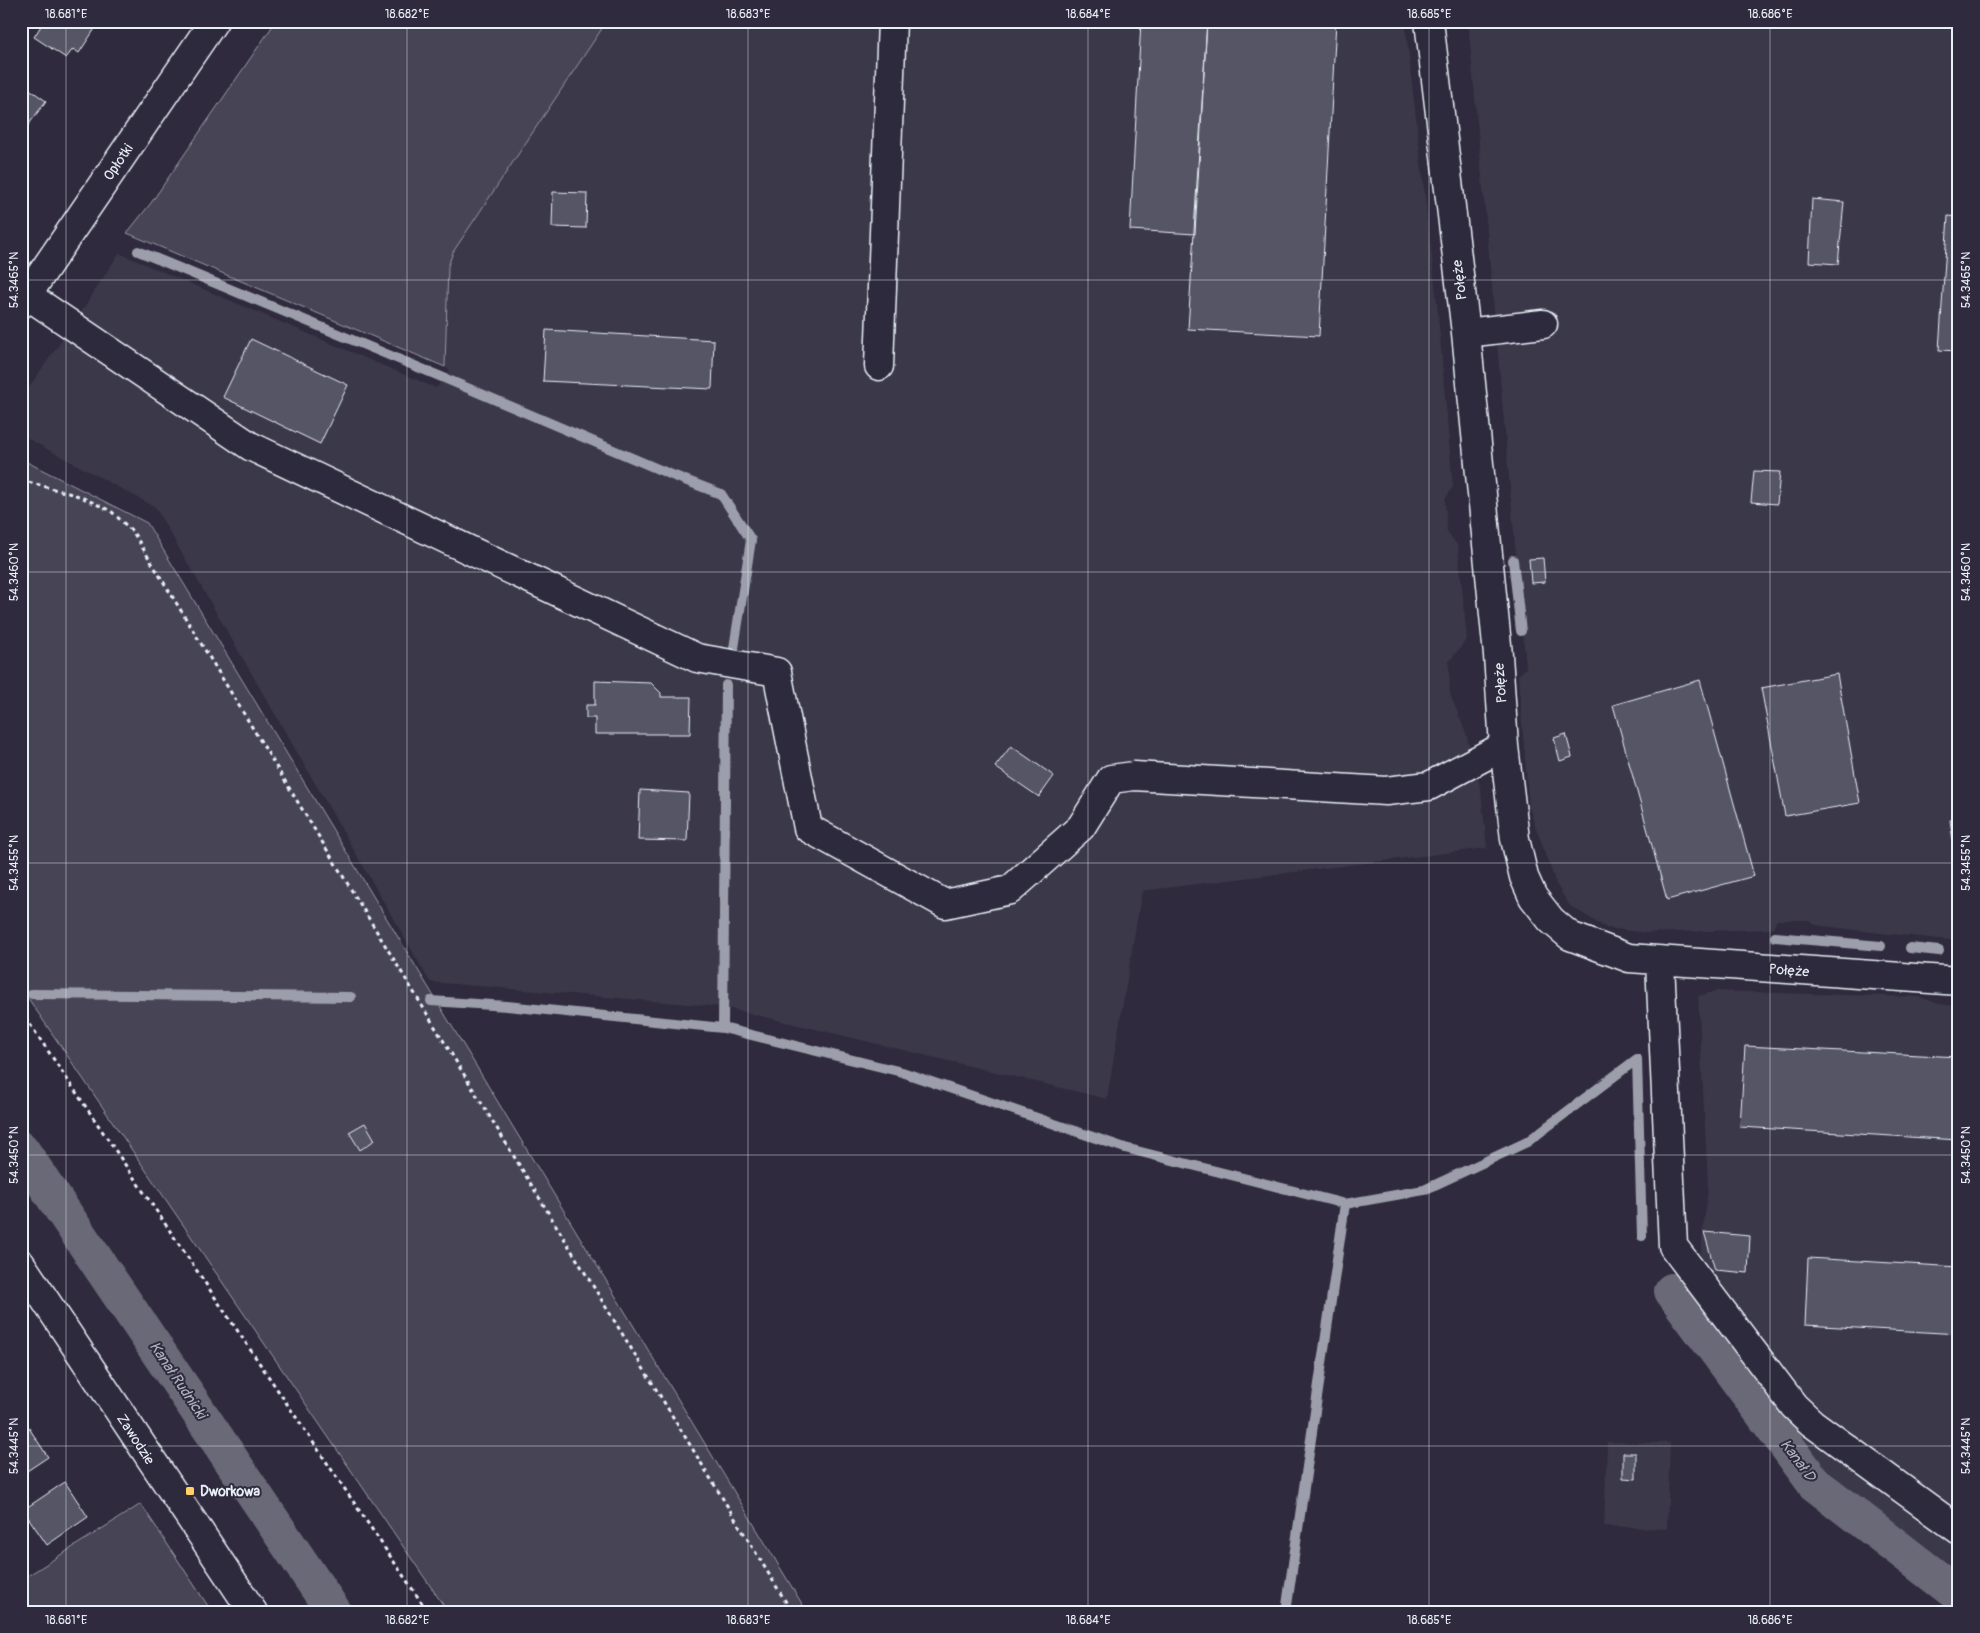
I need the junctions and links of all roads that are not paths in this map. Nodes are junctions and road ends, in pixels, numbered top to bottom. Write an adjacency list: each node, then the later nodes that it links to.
1 (214, 21): 4 (street, Opłotki)
2 (892, 21): 7 (street)
3 (1429, 21): 6 (street, Połęże)
4 (24, 300): 8 (street)
5 (1543, 324): 6 (street)
6 (1466, 333): 8 (street, Połęże)
7 (879, 366)
8 (1504, 746): 9 (street, Połęże)
9 (1660, 962): 10 (street, Połęże); 12 (street)
10 (1959, 981)
11 (21, 1264): 13 (street, Zawodzie)
12 (1959, 1530)
13 (253, 1612)

